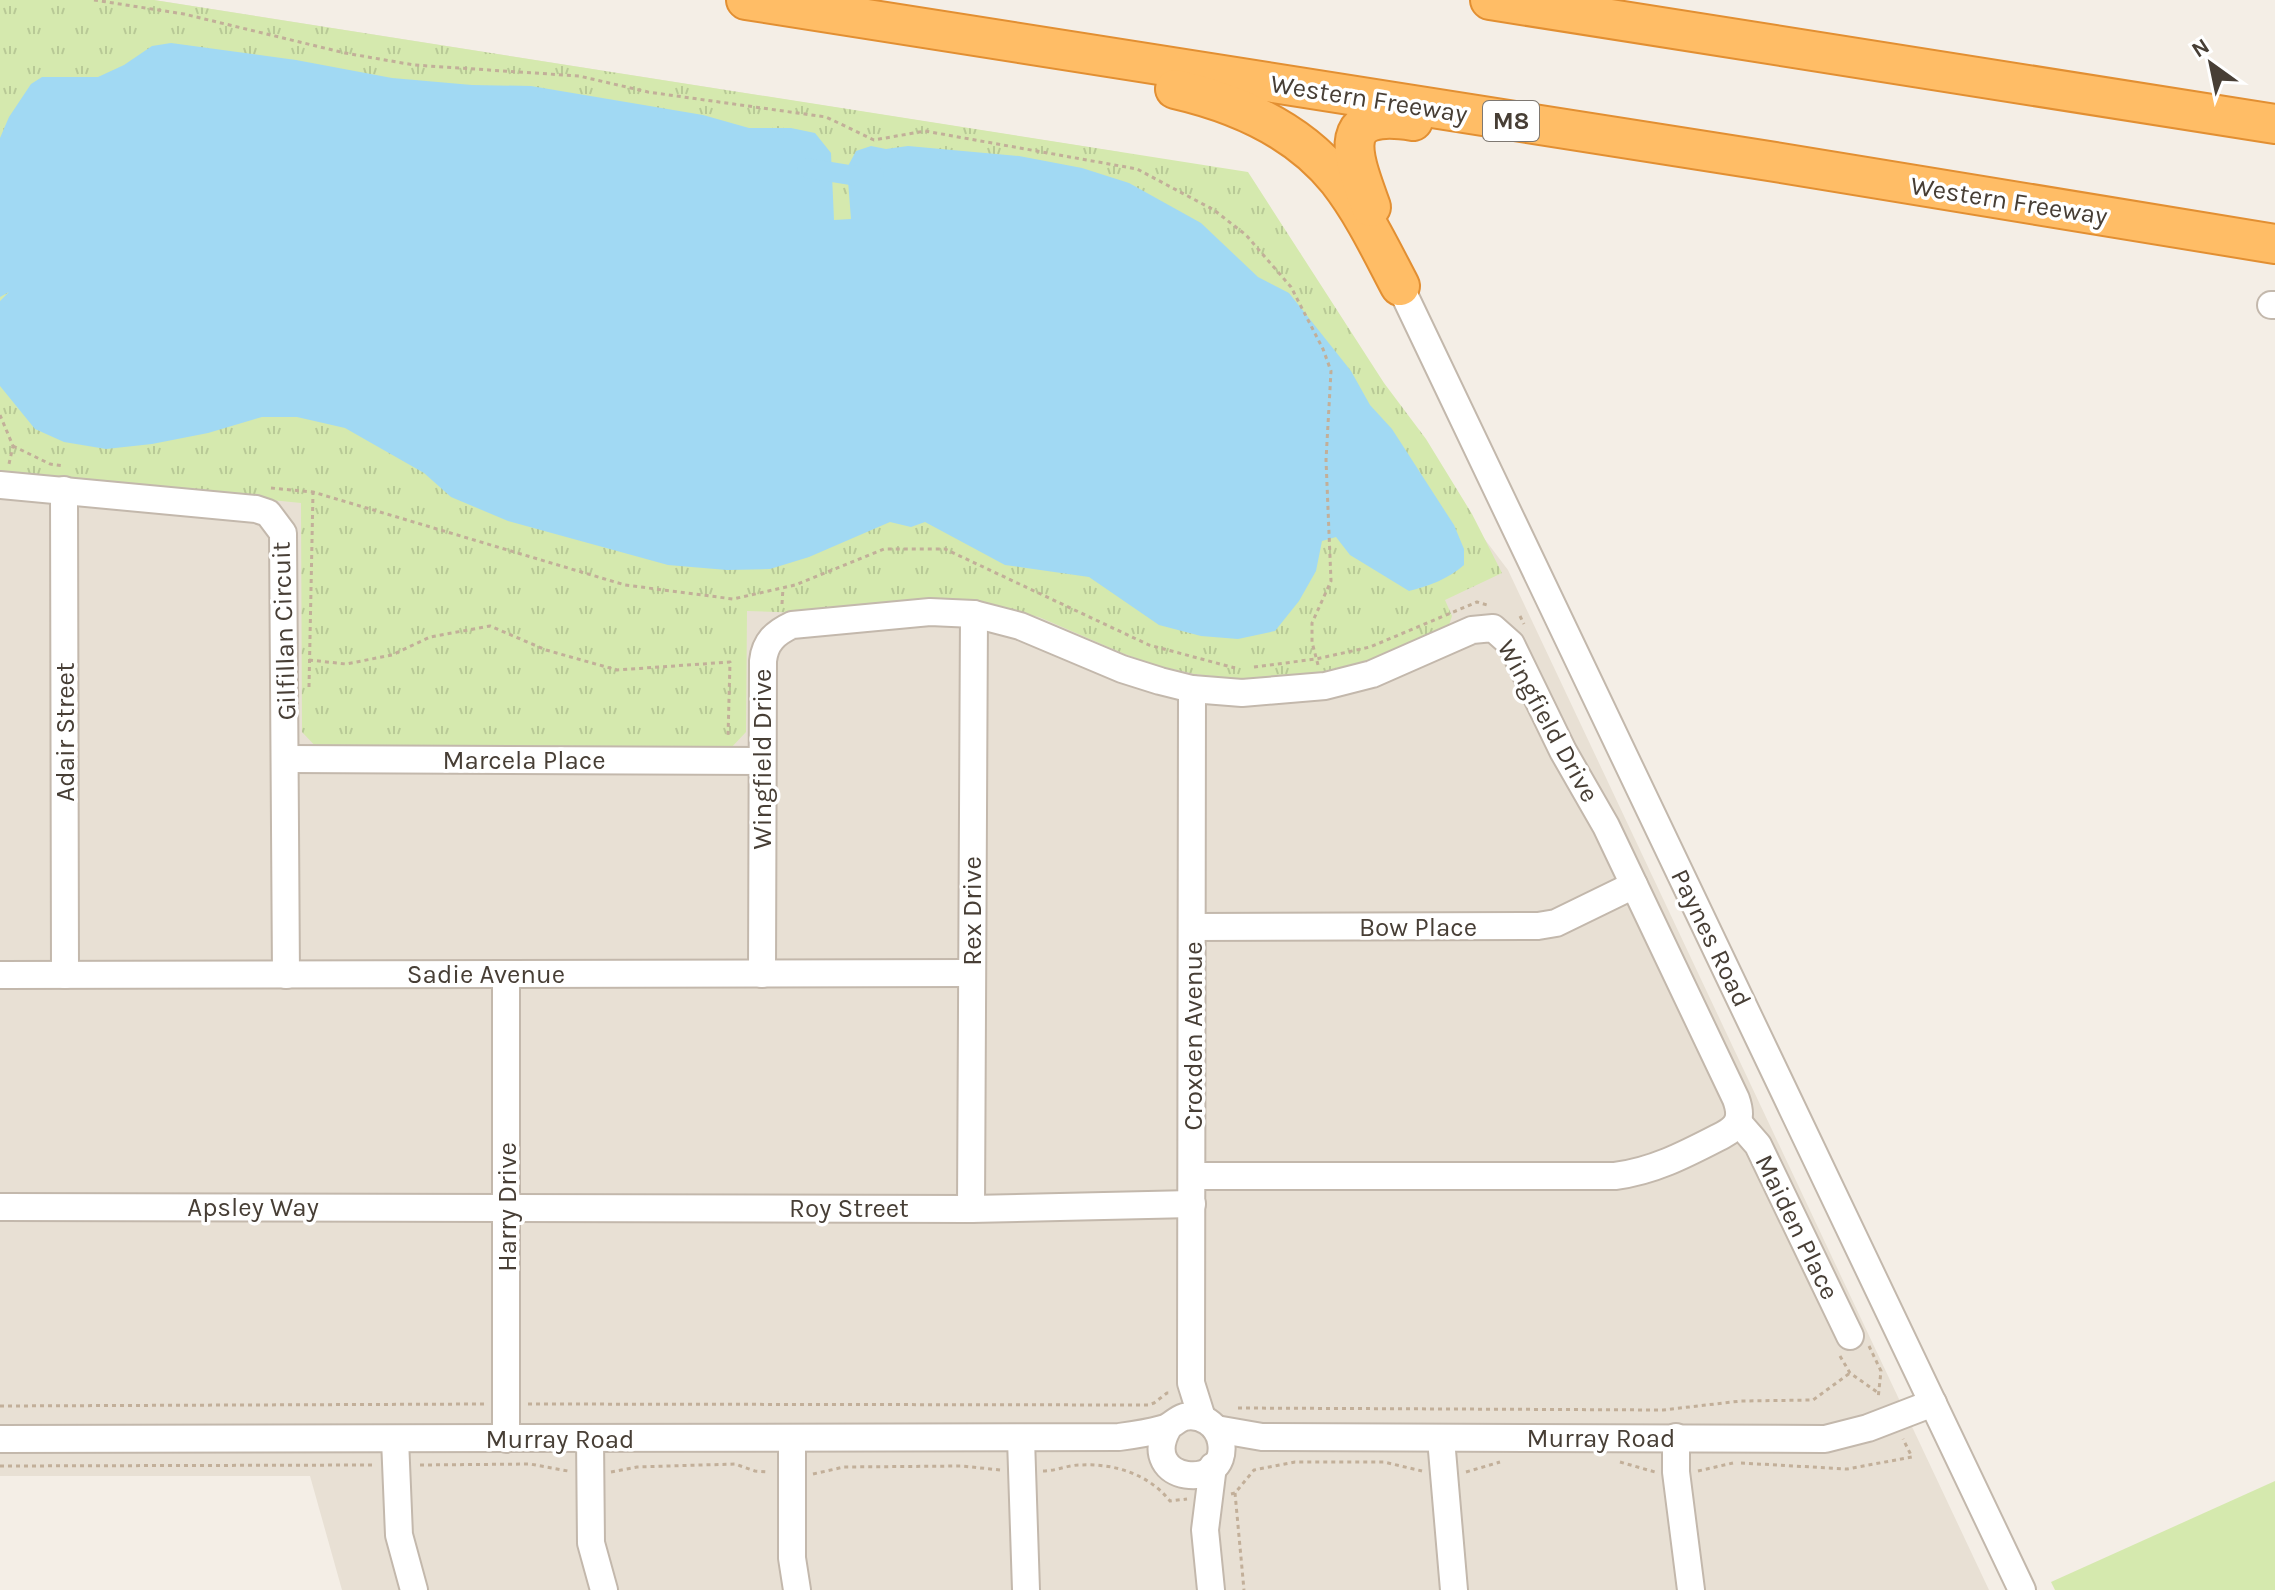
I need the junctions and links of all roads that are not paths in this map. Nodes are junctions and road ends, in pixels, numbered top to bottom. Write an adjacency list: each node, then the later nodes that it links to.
1 (746, 0): 3 (highway, Western Freeway / M8)
2 (1490, 0): 4 (highway)
3 (821, 11): 5 (highway, Western Freeway / M8); 7 (highway)
4 (2275, 124)
5 (1769, 161): 6 (highway, Western Freeway / M8); 7 (highway)
6 (2275, 244)
7 (1400, 286): 29 (street, Paynes Road)
8 (64, 478): 9 (street, Gilfillan Circuit); 12 (street, Gilfillan Circuit); 20 (street, Adair Street)
9 (1, 485)
10 (974, 614): 11 (street, Wingfield Drive); 13 (street, Wingfield Drive); 16 (street, Rex Drive)
11 (1192, 689): 14 (street, Wingfield Drive); 15 (street, Croxden Avenue)
12 (287, 759): 13 (street, Marcela Place); 21 (street, Gilfillan Circuit)
13 (762, 761): 18 (street, Wingfield Drive)
14 (1634, 885): 15 (street, Bow Place); 22 (street, Wingfield Drive)
15 (1193, 927): 23 (street, Croxden Avenue)
16 (971, 973): 18 (street, Sadie Avenue); 27 (street, Rex Drive)
17 (506, 974): 18 (street, Sadie Avenue); 21 (street, Sadie Avenue); 25 (street, Harry Drive)
18 (762, 974)
19 (0, 975): 20 (street, Sadie Avenue)
20 (65, 975): 21 (street, Sadie Avenue)
21 (286, 975)
22 (1738, 1122): 23 (street); 28 (street, Maiden Place)
23 (1192, 1176): 24 (street, Croxden Avenue)
24 (1192, 1204): 27 (street, Roy Street); 30 (street, Croxden Avenue)
25 (507, 1206): 26 (street, Apsley Way); 27 (street, Roy Street); 38 (street, Harry Drive)
26 (0, 1207)
27 (971, 1209)
28 (1850, 1336)
29 (1933, 1403): 34 (street, Murray Road); 52 (street, Paynes Road)
30 (1198, 1404): 31 (street, Murray Road); 33 (street, Murray Road); 42 (street, Croxden Avenue)
31 (1171, 1425): 32 (street, Murray Road); 43 (street)
32 (1119, 1437): 39 (street, Murray Road); 43 (street, Murray Road)
33 (1262, 1437): 40 (street, Murray Road); 42 (street, Murray Road)
34 (1676, 1437): 40 (street, Murray Road); 51 (street)
35 (590, 1438): 36 (street, Murray Road); 38 (street, Murray Road); 46 (street)
36 (792, 1438): 39 (street, Murray Road); 47 (street)
37 (0, 1439): 41 (street, Murray Road)
38 (506, 1439): 41 (street, Murray Road)
39 (1021, 1439): 48 (street)
40 (1441, 1439): 50 (street)
41 (396, 1452): 45 (street)
42 (1217, 1461): 43 (street, Murray Road); 44 (street, Croxden Avenue)
43 (1171, 1466): 44 (street)
44 (1212, 1496): 49 (street)
45 (414, 1590)
46 (604, 1590)
47 (797, 1590)
48 (1026, 1590)
49 (1211, 1590)
50 (1454, 1590)
51 (1691, 1590)
52 (2022, 1590)

